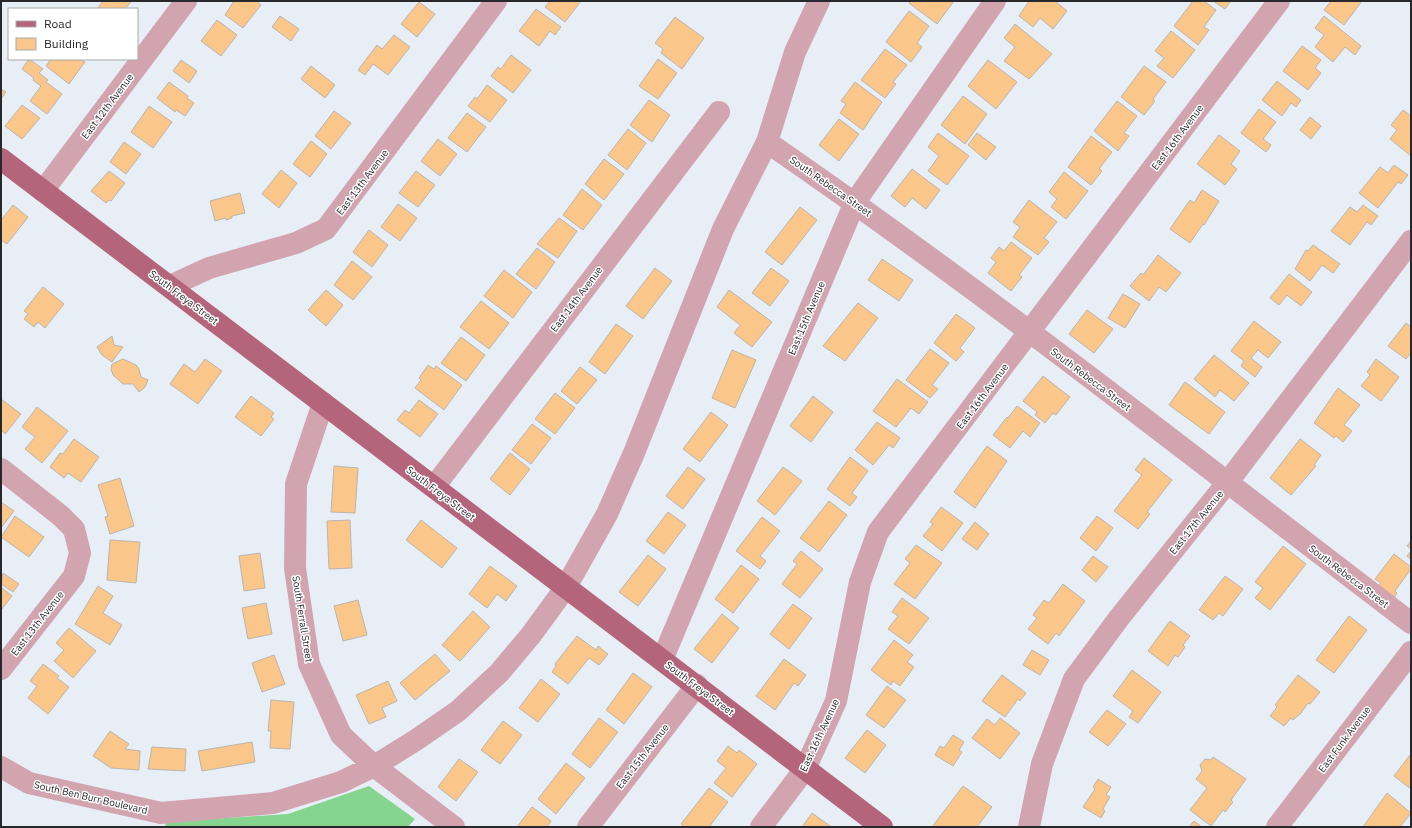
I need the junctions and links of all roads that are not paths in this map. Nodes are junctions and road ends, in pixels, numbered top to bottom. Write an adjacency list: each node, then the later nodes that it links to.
1 (186, 1): 9 (street, East 12th Avenue)
2 (496, 1): 12 (street, East 13th Avenue)
3 (819, 1): 7 (street, South Ben Burr Boulevard)
4 (995, 1): 10 (street, East 15th Avenue)
5 (1279, 1): 13 (street, East 16th Avenue)
6 (719, 112): 17 (street, East 14th Avenue)
7 (767, 142): 10 (street, South Rebecca Street); 18 (street, South Ben Burr Boulevard)
8 (1, 159): 9 (main road, South Freya Street)
9 (43, 191): 12 (main road, South Freya Street)
10 (855, 202): 13 (street, South Rebecca Street); 21 (street, East 15th Avenue)
11 (1411, 240): 16 (street, East 17th Avenue)
12 (170, 286): 14 (main road, South Freya Street)
13 (1030, 333): 16 (street, South Rebecca Street); 26 (street, East 16th Avenue)
14 (323, 404): 17 (main road, South Freya Street); 24 (street, South Ferrall Street)
15 (1, 470): 22 (street, East 13th Avenue)
16 (1227, 483): 19 (street, South Rebecca Street); 32 (street, East 17th Avenue)
17 (434, 487): 18 (main road, South Freya Street)
18 (566, 587): 21 (main road, South Freya Street); 24 (street, South Ben Burr Boulevard)
19 (1411, 623)
20 (1411, 652): 33 (street, East Funk Avenue)
21 (662, 660): 23 (main road, South Freya Street)
22 (1, 669)
23 (697, 685): 26 (main road, South Freya Street); 29 (street, East 15th Avenue)
24 (374, 766): 27 (street, South Ben Burr Boulevard); 28 (street, South Ferrall Street)
25 (1, 767): 27 (street, South Ben Burr Boulevard)
26 (805, 768): 30 (street, East 16th Avenue); 31 (main road, South Freya Street)
27 (160, 820)
28 (454, 827)
29 (588, 827)
30 (761, 827)
31 (882, 827)
32 (1029, 827)
33 (1277, 827)

